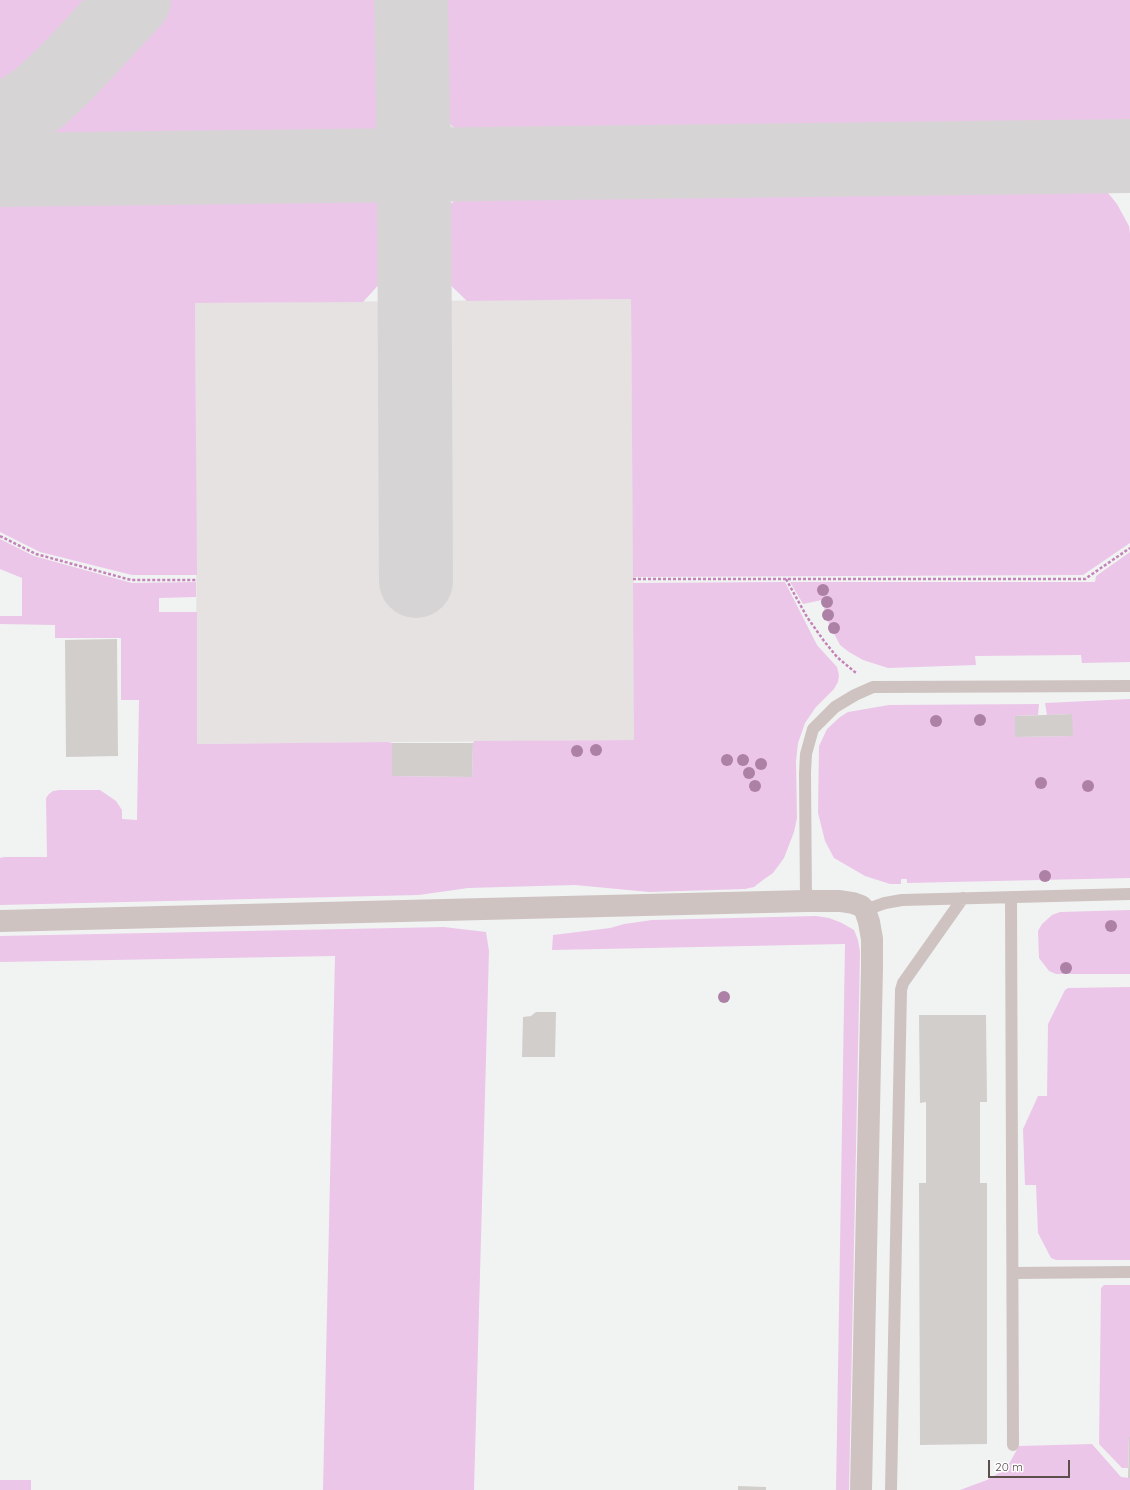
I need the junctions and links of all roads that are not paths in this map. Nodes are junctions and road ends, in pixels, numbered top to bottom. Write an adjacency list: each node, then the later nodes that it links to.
1 (1130, 686): 5 (lane)
2 (1130, 894): 3 (lane)
3 (1011, 897): 4 (lane); 9 (lane)
4 (963, 898): 6 (lane); 12 (lane)
5 (806, 902): 6 (street); 7 (street)
6 (865, 910): 11 (street)
7 (0, 921)
8 (1130, 1272): 9 (lane)
9 (1013, 1273): 10 (lane)
10 (1013, 1444)
11 (861, 1490)
12 (891, 1490)

